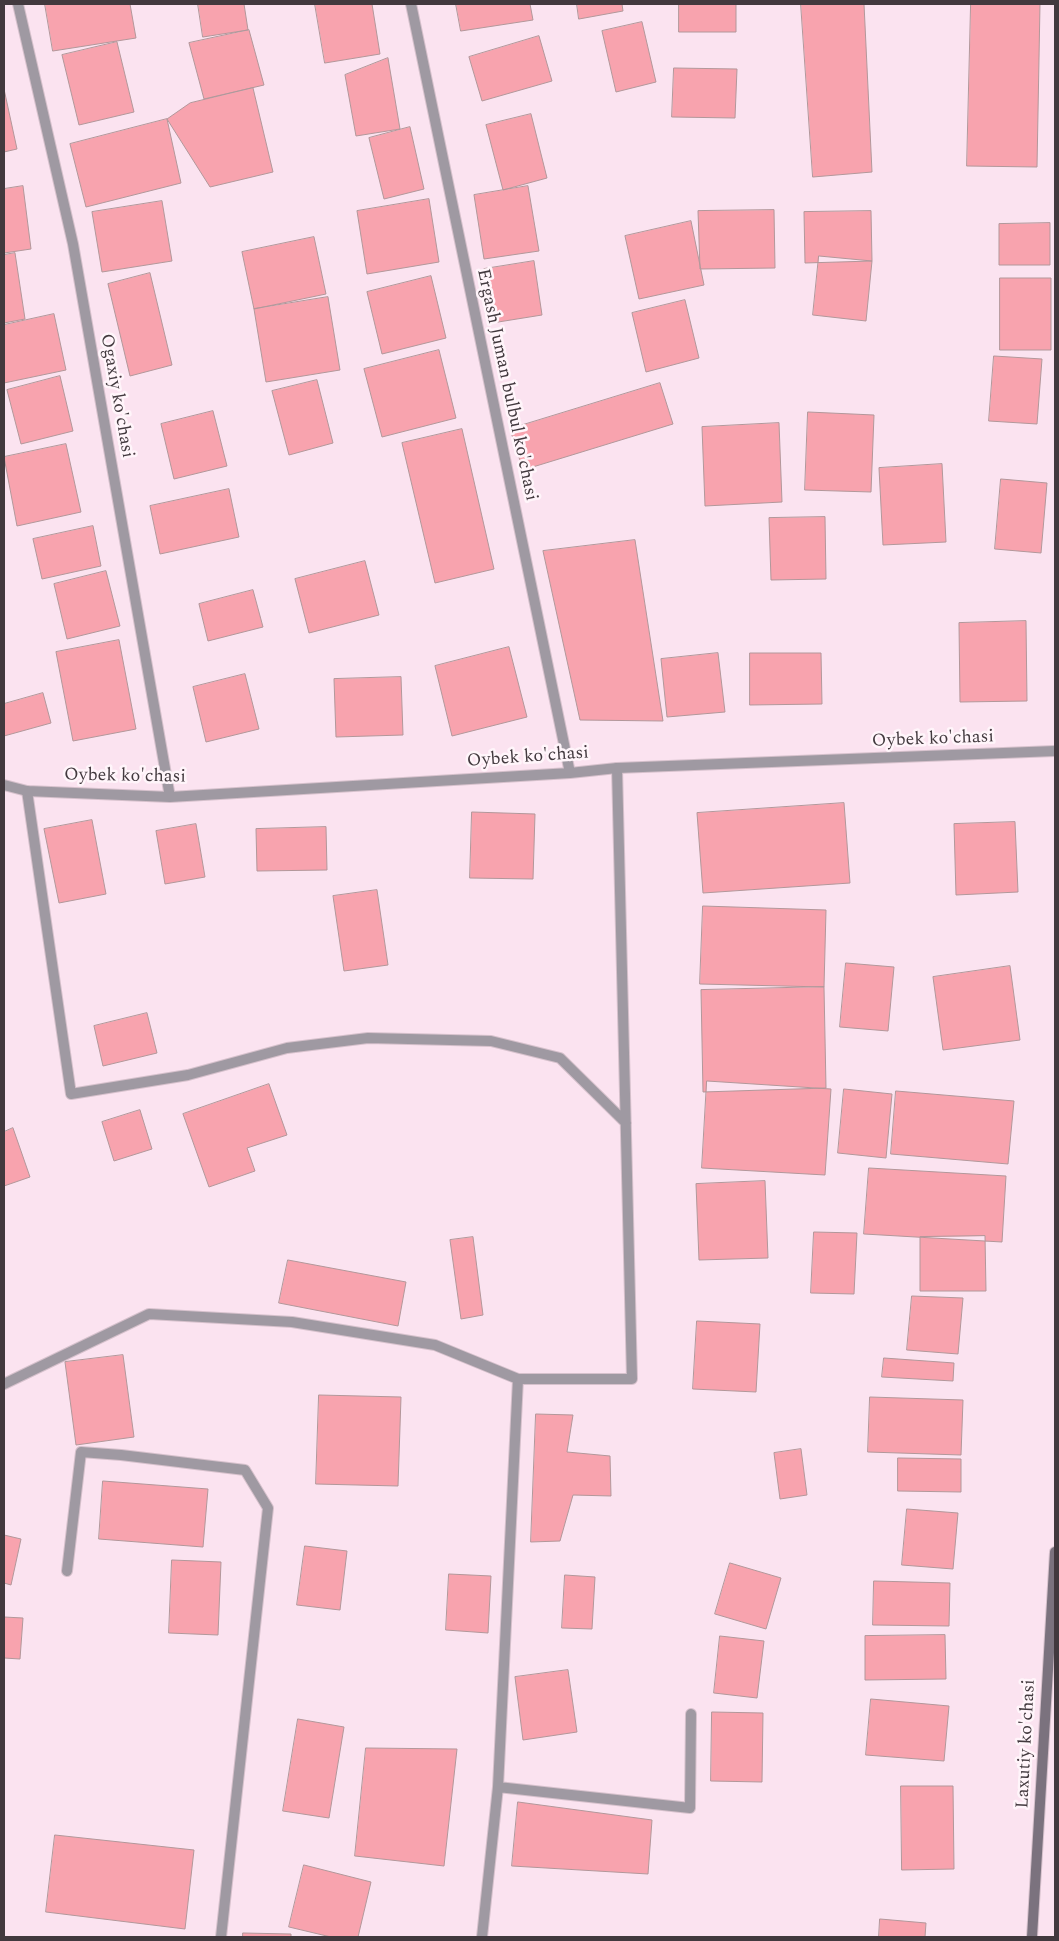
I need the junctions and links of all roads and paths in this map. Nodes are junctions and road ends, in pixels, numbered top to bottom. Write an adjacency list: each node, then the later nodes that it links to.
1 (18, 4): 8 (street, Ogaxiy ko'chasi)
2 (411, 4): 5 (street, Ergash Juman bulbul ko'chasi)
3 (1055, 752): 4 (street, Oybek ko'chasi)
4 (617, 768): 5 (street, Oybek ko'chasi); 9 (street)
5 (570, 773): 8 (street, Oybek ko'chasi)
6 (4, 785): 7 (street, Oybek ko'chasi)
7 (27, 791): 8 (street, Oybek ko'chasi); 9 (street)
8 (170, 797)
9 (626, 1123): 10 (street)
10 (518, 1379): 11 (street); 16 (street)
11 (4, 1384)
12 (1055, 1552): 14 (street, Laxutiy ko'chasi)
13 (67, 1571): 17 (street)
14 (1051, 1696): 19 (street, Laxutiy ko'chasi)
15 (691, 1714): 16 (street)
16 (498, 1787): 18 (street)
17 (221, 1937)
18 (482, 1937)
19 (1032, 1937)

